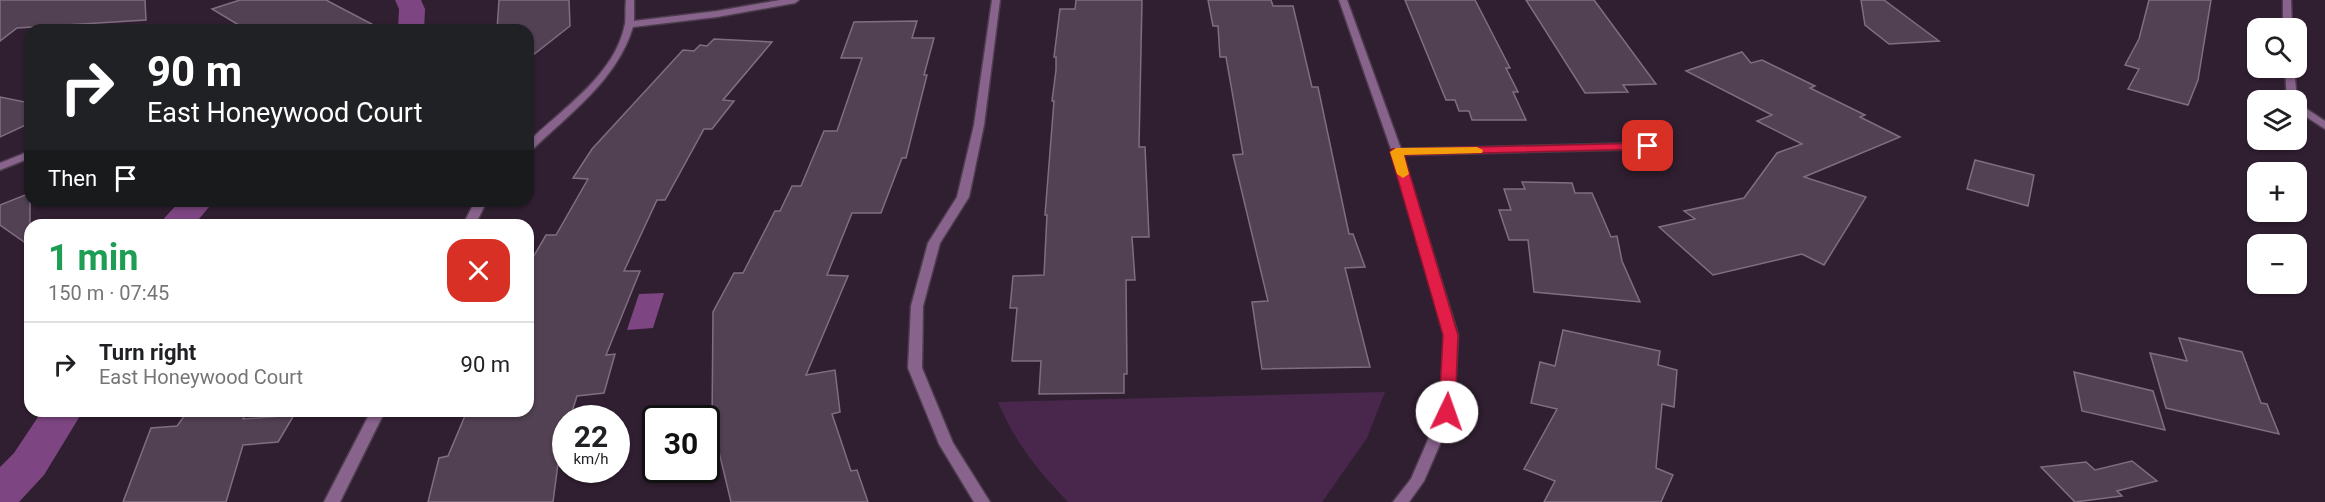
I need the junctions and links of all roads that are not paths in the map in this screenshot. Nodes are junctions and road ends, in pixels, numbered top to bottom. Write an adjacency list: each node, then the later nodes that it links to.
1 (630, 0): 7 (street)
2 (795, 0): 7 (street)
3 (996, 0): 17 (street)
4 (1343, 0): 12 (street)
5 (2287, 0): 6 (street)
6 (2288, 18)
7 (631, 24): 10 (street)
8 (2307, 113): 9 (street)
9 (2325, 126)
10 (534, 142)
11 (1648, 146): 12 (street)
12 (1396, 152): 18 (street)
13 (24, 157): 14 (street)
14 (0, 167)
15 (375, 417): 16 (street)
16 (333, 502)
17 (982, 502)
18 (1401, 502)

